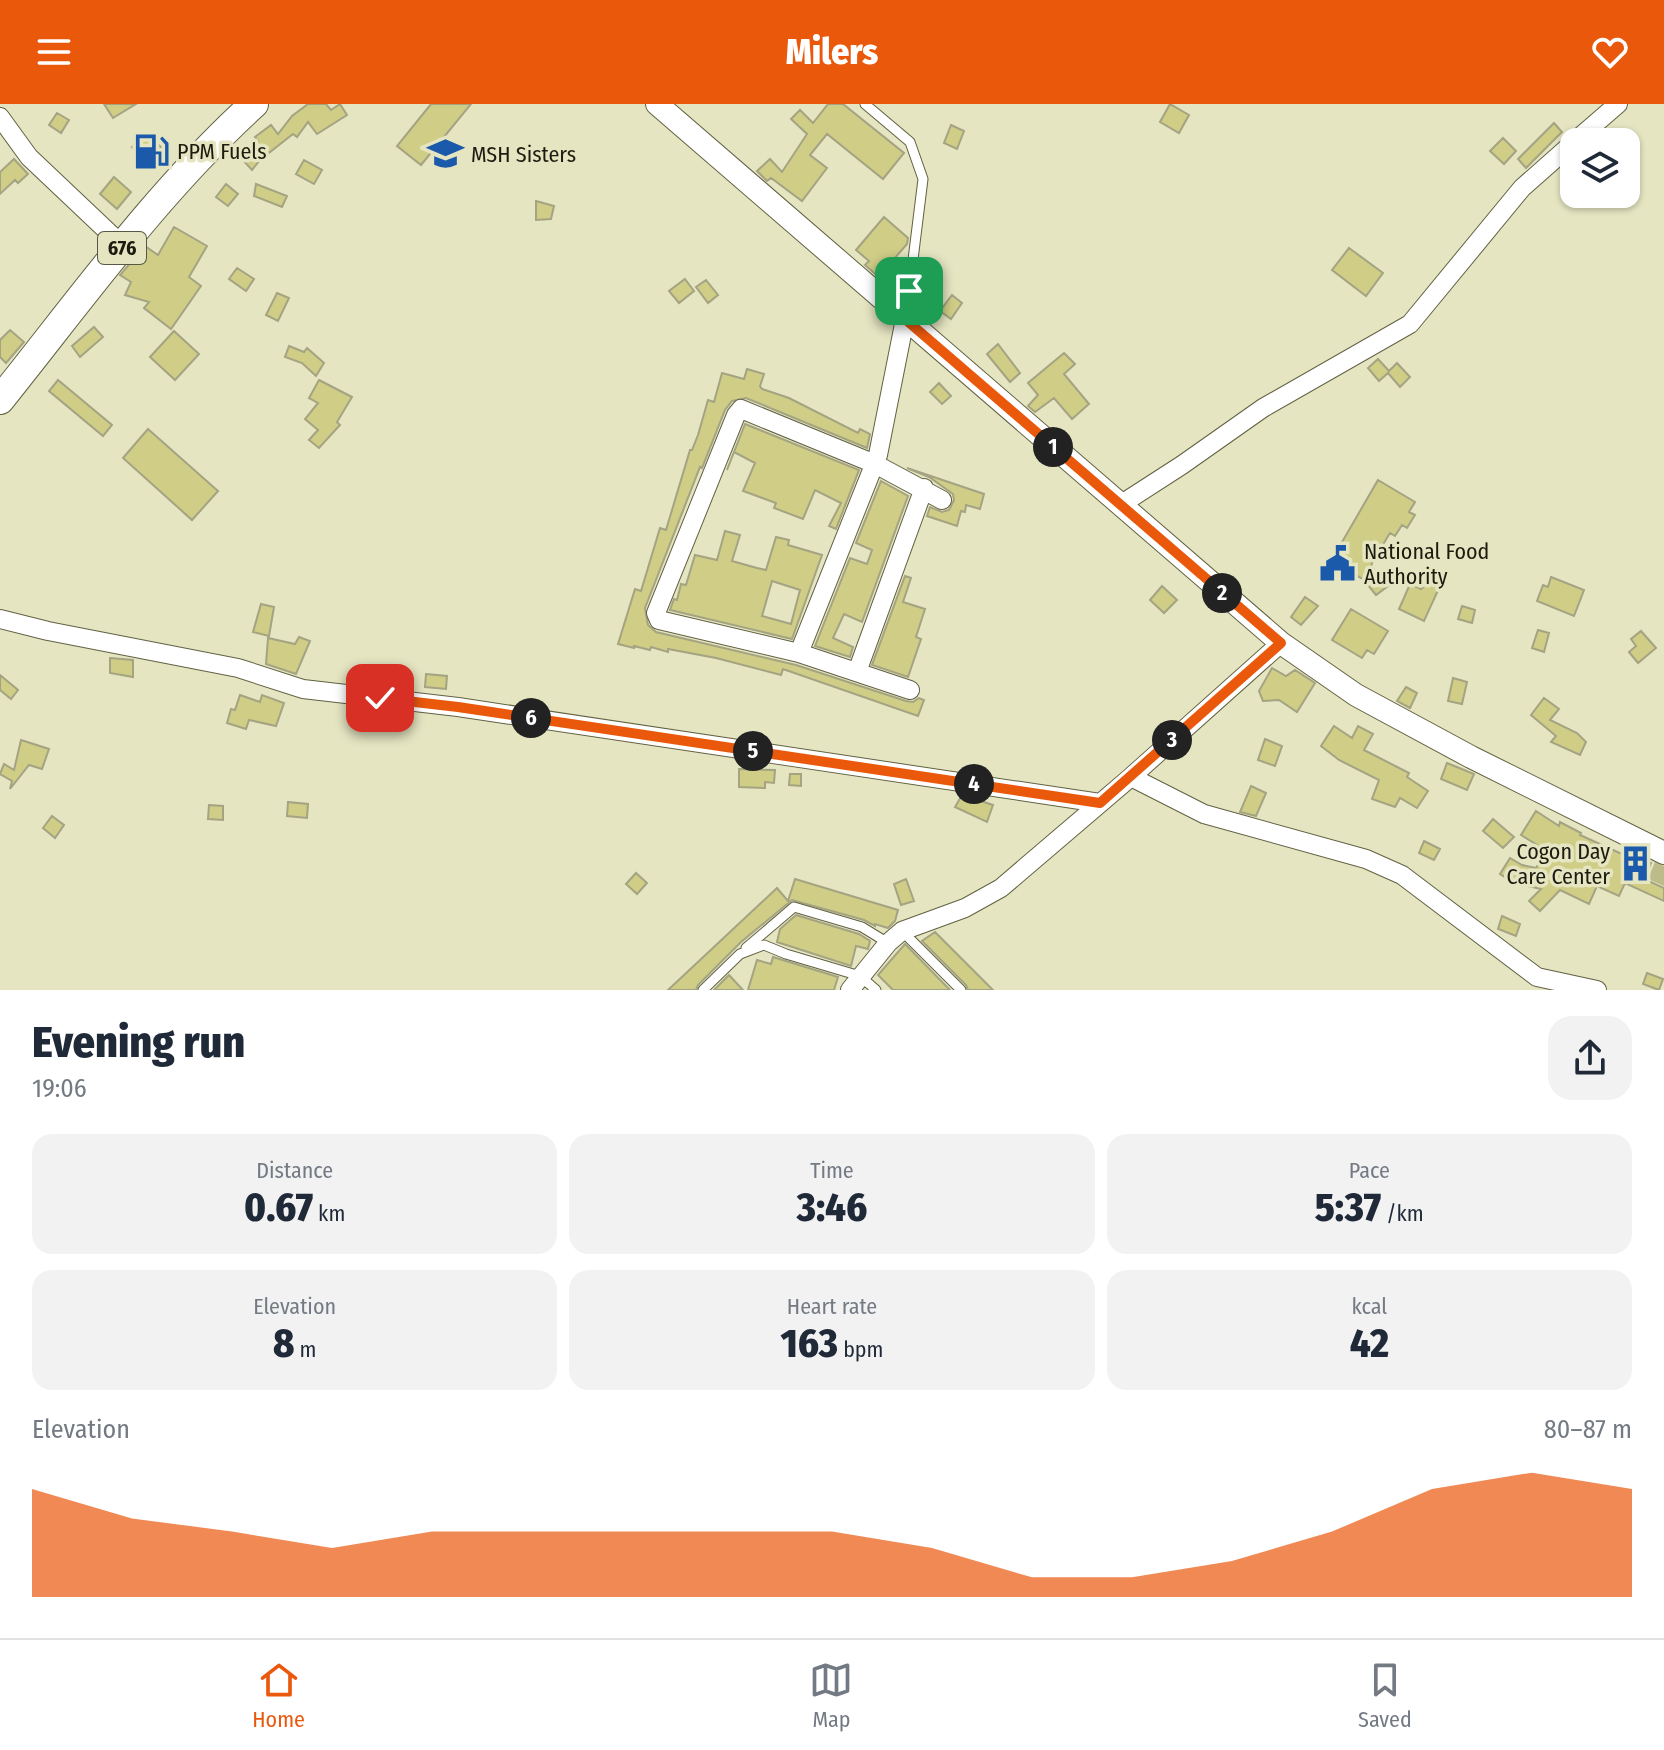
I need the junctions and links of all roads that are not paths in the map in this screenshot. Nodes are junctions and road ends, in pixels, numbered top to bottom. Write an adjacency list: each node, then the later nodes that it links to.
1 (254, 104): 8 (main road, 676)
2 (657, 104): 9 (street)
3 (865, 104): 9 (lane)
4 (1618, 104): 6 (street)
5 (0, 117): 8 (street)
6 (1590, 128)
7 (1560, 154): 14 (street)
8 (123, 246): 10 (main road, 676)
9 (905, 319): 11 (street); 14 (street)
10 (0, 400)
11 (875, 464): 12 (street); 17 (street); 17 (street)
12 (924, 488): 13 (street); 18 (street)
13 (942, 500)
14 (1120, 505): 16 (street)
15 (0, 619): 21 (street)
16 (1281, 643): 20 (street); 22 (street)
17 (799, 653): 18 (street)
18 (857, 672): 19 (street)
19 (910, 690)
20 (1131, 777): 21 (street); 29 (street)
21 (1100, 803): 23 (street)
22 (1664, 853)
23 (895, 937): 24 (lane); 25 (street); 28 (lane)
24 (740, 954): 25 (lane); 26 (lane)
25 (855, 983): 27 (lane)
26 (703, 990)
27 (876, 990)
28 (961, 990)
29 (1597, 990)

